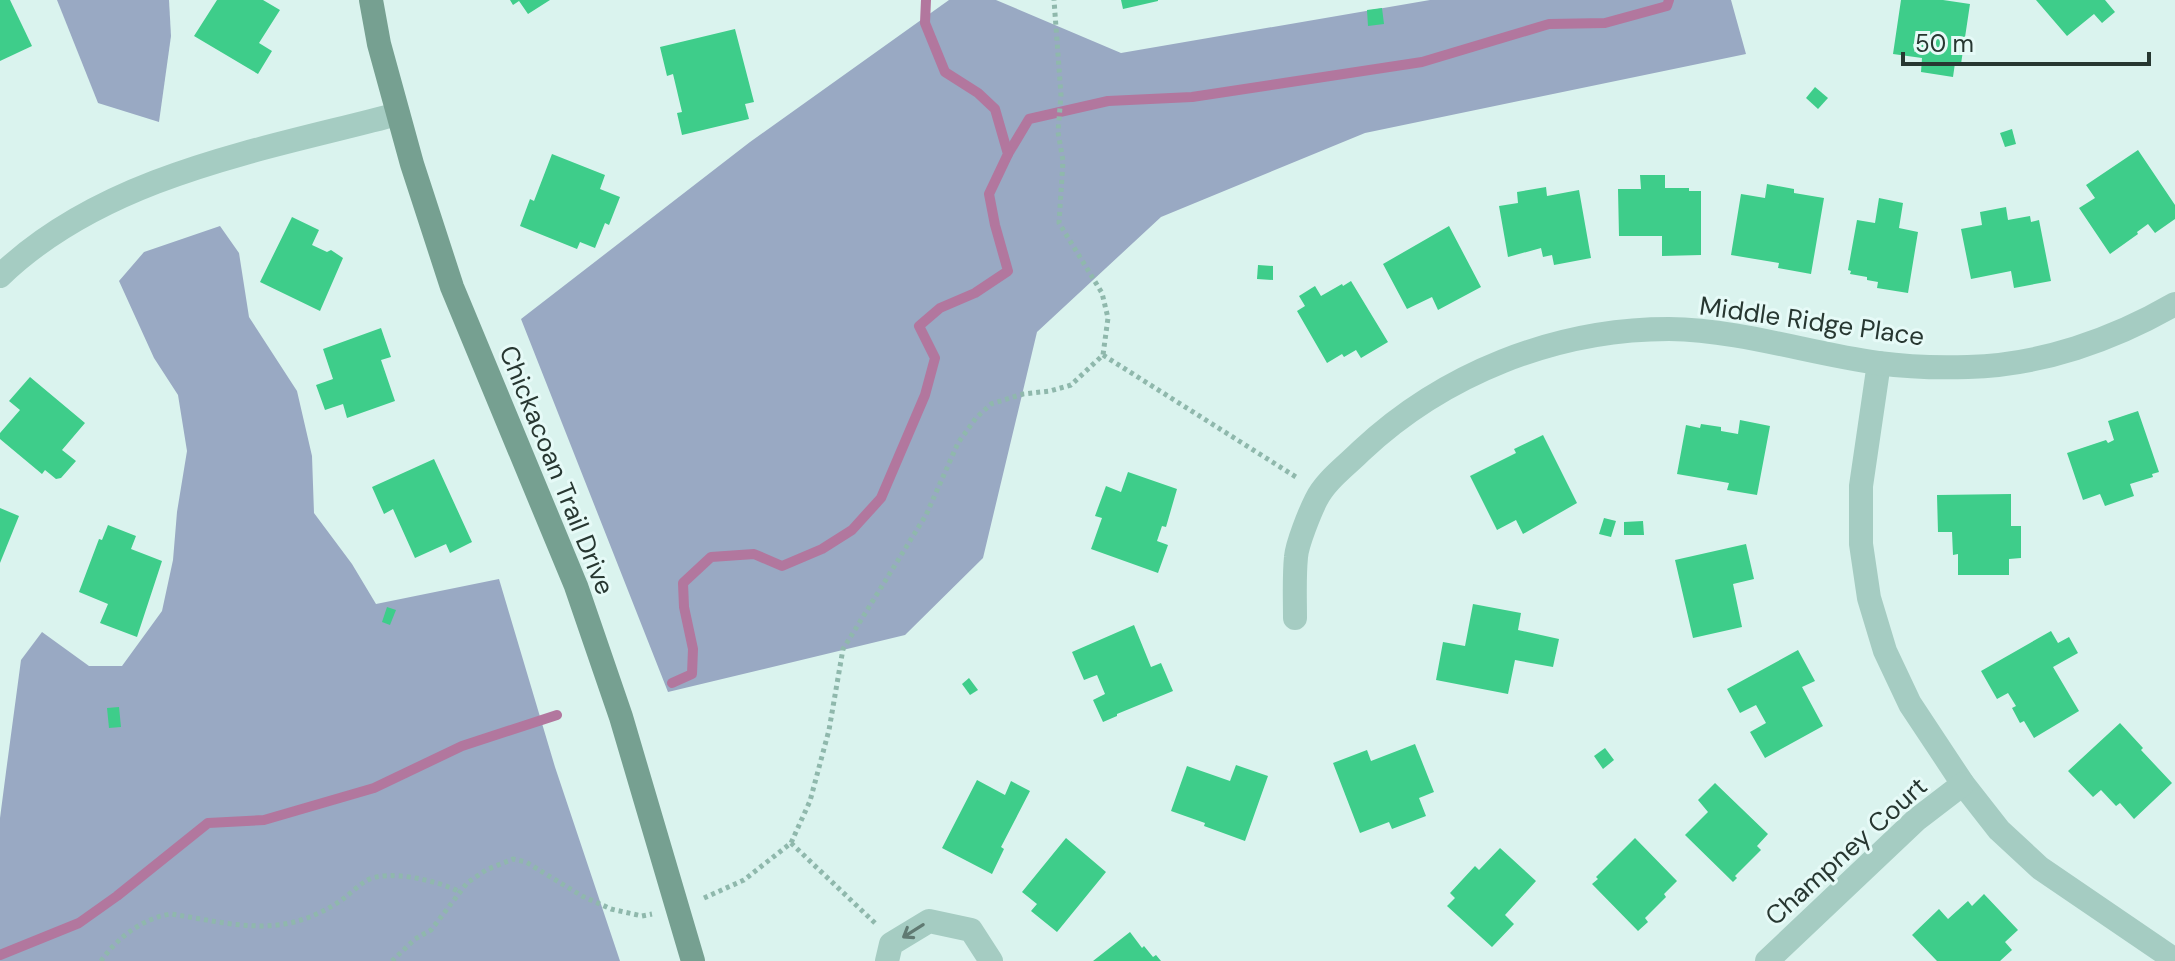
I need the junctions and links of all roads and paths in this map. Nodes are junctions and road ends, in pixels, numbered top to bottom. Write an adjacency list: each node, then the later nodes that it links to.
1 (371, 0): 3 (street, Chickacoan Trail Drive)
2 (1054, 0): 6 (path)
3 (398, 114): 4 (street); 13 (street, Chickacoan Trail Drive)
4 (0, 276)
5 (2175, 304): 7 (street, Middle Ridge Place)
6 (1103, 355): 8 (path); 11 (path)
7 (1879, 363): 8 (street, Middle Ridge Place); 10 (street)
8 (1316, 498): 9 (street, Middle Ridge Place)
9 (1295, 618)
10 (1963, 784): 15 (street); 20 (street, Champney Court)
11 (791, 843): 13 (path); 14 (path)
12 (460, 892): 13 (path); 16 (path); 17 (path)
13 (677, 907): 18 (street, Chickacoan Trail Drive)
14 (889, 953): 19 (street, one-way to 14)
15 (2175, 960)
16 (101, 961)
17 (392, 961)
18 (693, 961)
19 (991, 961)
20 (1767, 961)

